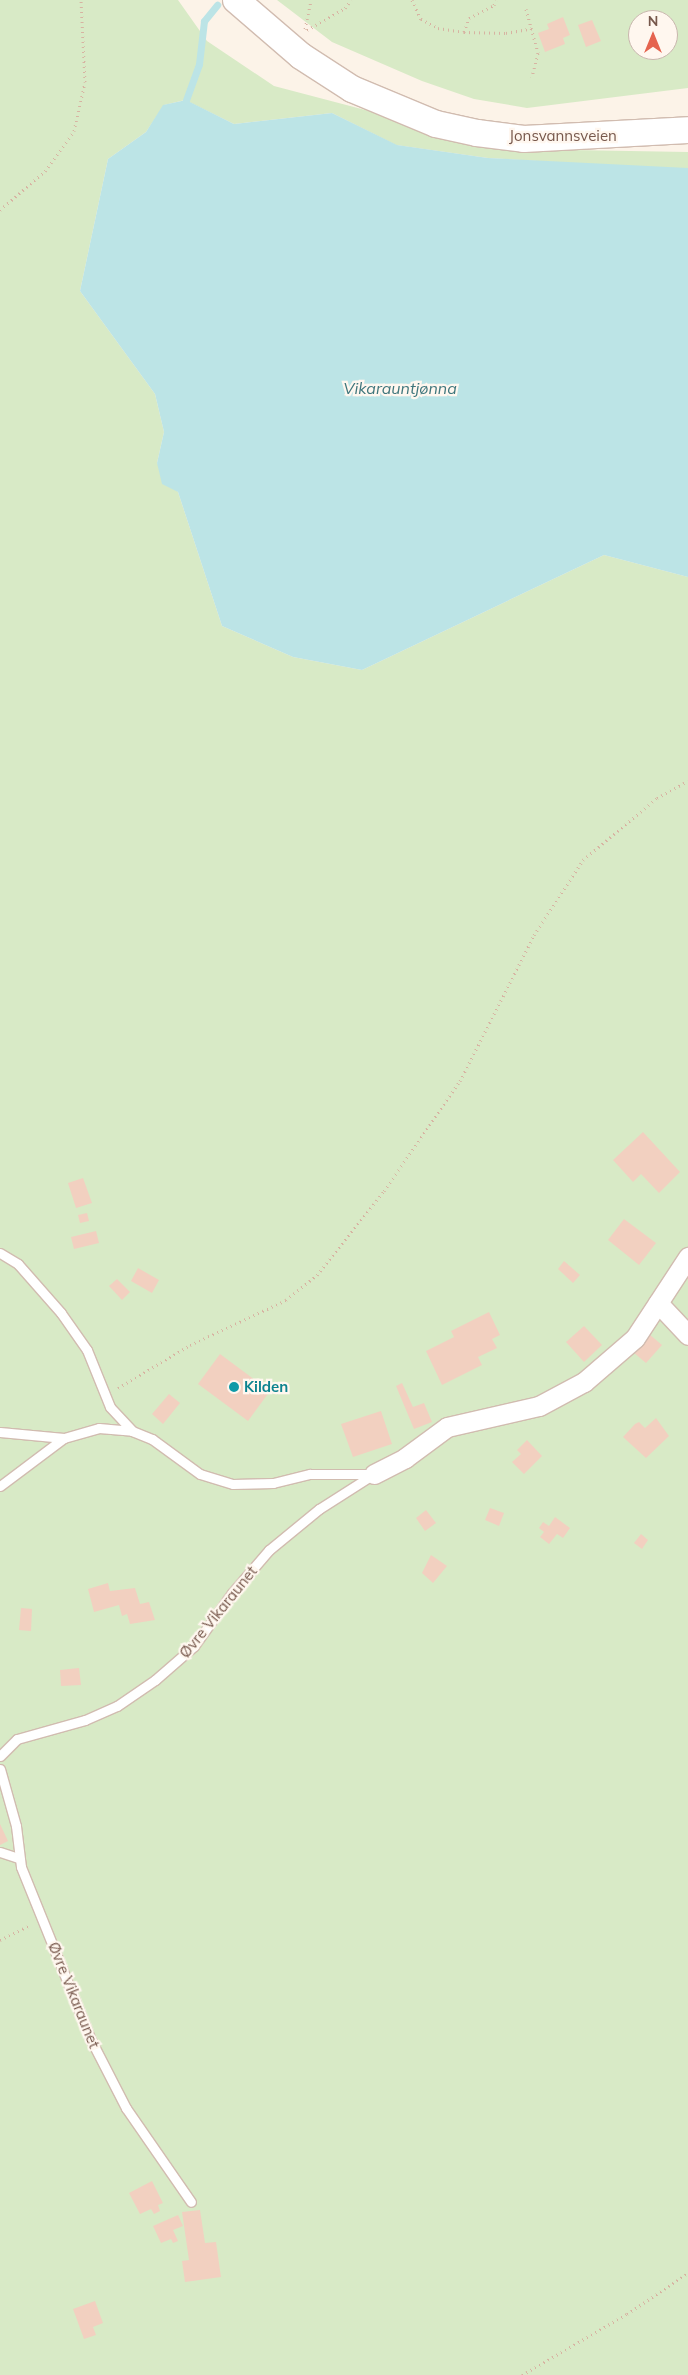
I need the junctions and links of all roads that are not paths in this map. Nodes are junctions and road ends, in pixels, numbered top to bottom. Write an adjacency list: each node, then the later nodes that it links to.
1 (236, 0): 2 (main road, Jonsvannsveien)
2 (688, 130)
3 (0, 1253): 7 (lane, Øvre Vikaraunet)
4 (688, 1256): 5 (street, Øvre Vikaraunet)
5 (658, 1303): 6 (street); 10 (street, Øvre Vikaraunet)
6 (688, 1335)
7 (132, 1430): 9 (lane, Øvre Vikaraunet); 10 (lane, Øvre Vikaraunet)
8 (0, 1432): 9 (lane, Øvre Vikaraunet)
9 (64, 1438): 11 (lane, Øvre Vikaraunet)
10 (374, 1474): 12 (lane, Øvre Vikaraunet)
11 (0, 1486)
12 (0, 1756)
13 (0, 1769): 15 (lane, Øvre Vikaraunet)
14 (0, 1852): 15 (lane)
15 (19, 1858): 16 (lane, Øvre Vikaraunet)
16 (191, 2202)

